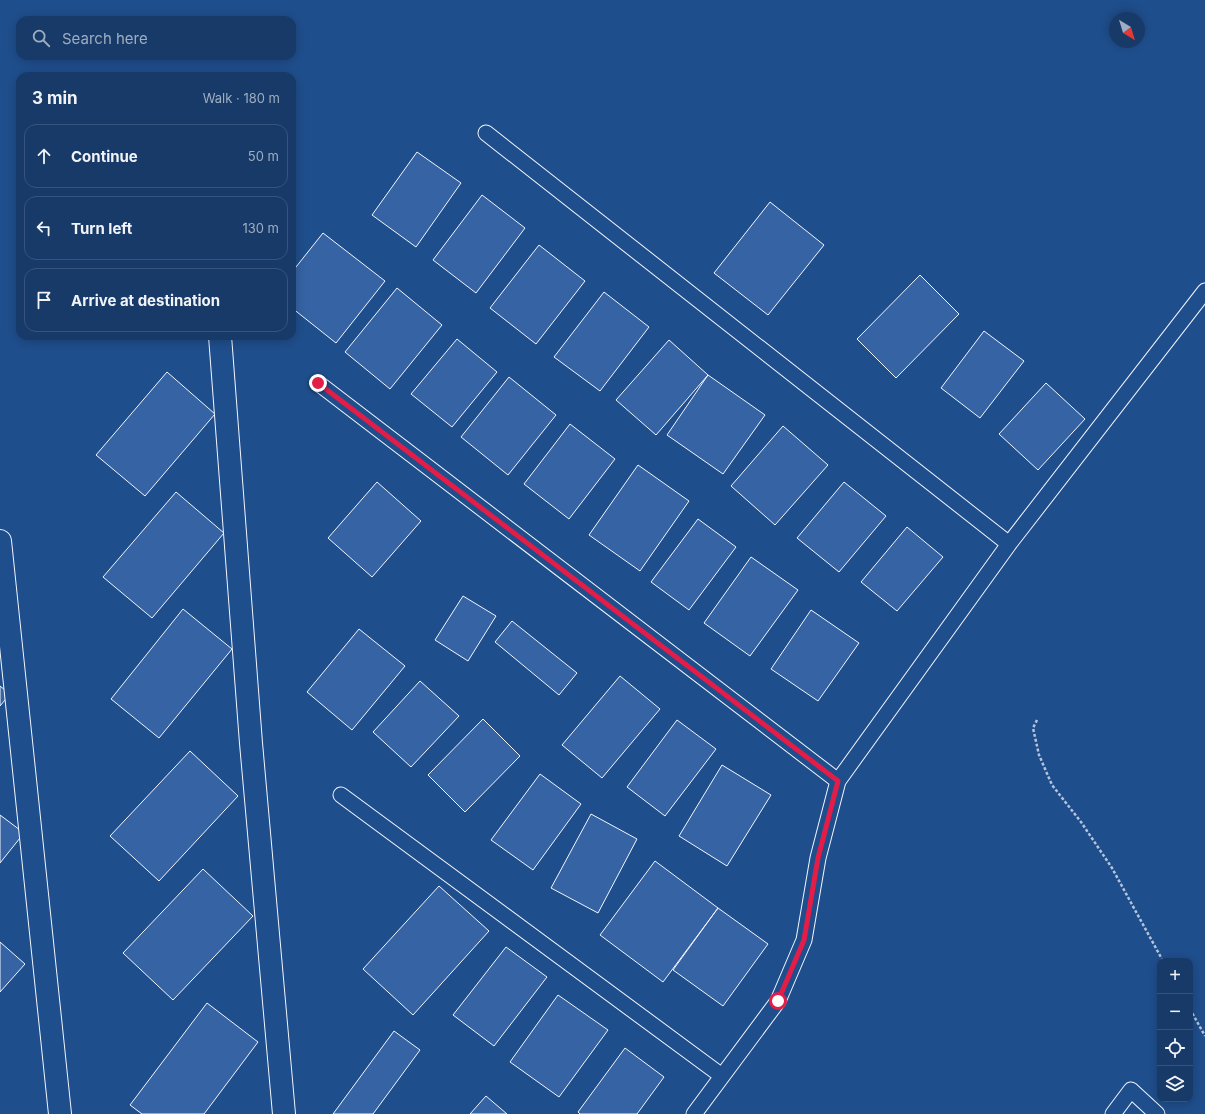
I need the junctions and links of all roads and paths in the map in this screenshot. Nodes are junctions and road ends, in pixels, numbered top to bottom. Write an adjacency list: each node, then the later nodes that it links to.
1 (486, 133): 6 (lane)
2 (1205, 291): 6 (lane)
3 (220, 340): 15 (street)
4 (318, 383): 8 (lane)
5 (0, 541): 14 (street)
6 (1009, 544): 8 (lane)
7 (1037, 720): 10 (path)
8 (838, 781): 13 (lane)
9 (341, 795): 13 (lane)
10 (1161, 958)
11 (1193, 1014): 12 (path)
12 (1205, 1036)
13 (722, 1076): 16 (lane)
14 (60, 1114)
15 (284, 1114)
16 (694, 1114)
17 (1113, 1114): 18 (lane)
18 (1157, 1114)

